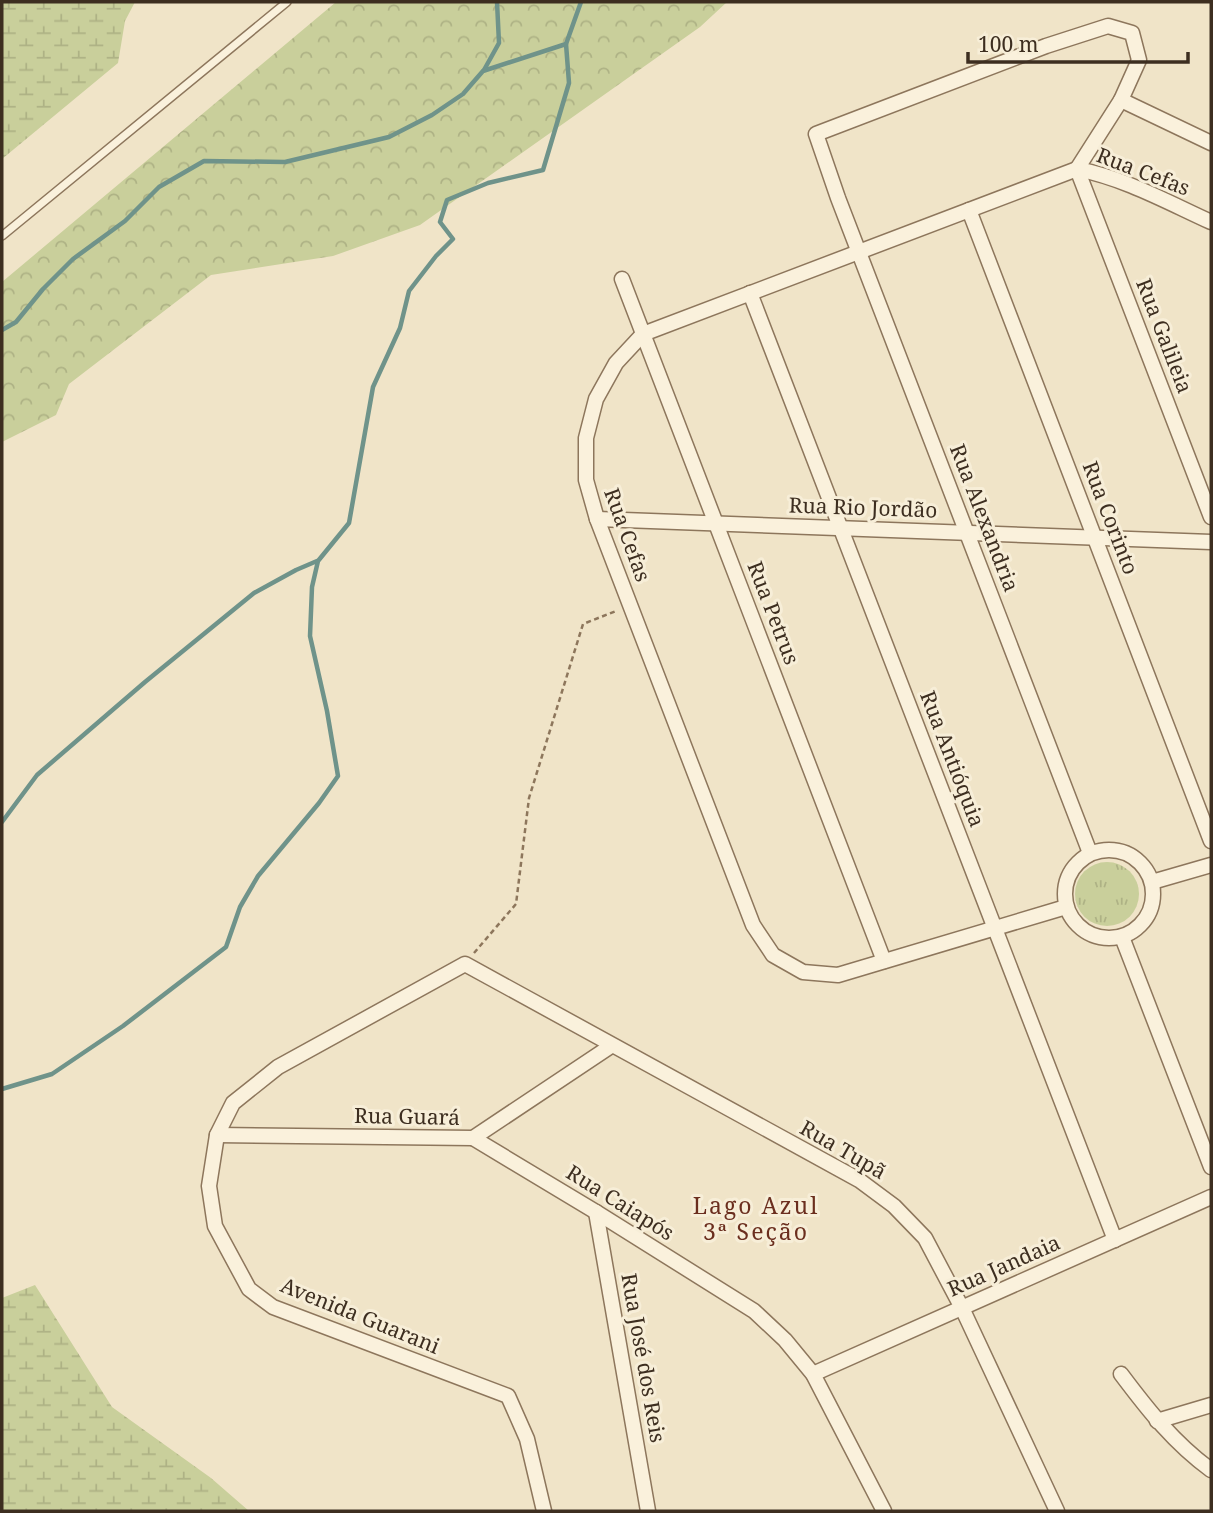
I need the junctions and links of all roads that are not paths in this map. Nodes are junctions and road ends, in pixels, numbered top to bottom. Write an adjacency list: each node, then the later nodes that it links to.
1 (287, 2): 7 (lane)
2 (1121, 100): 3 (street); 4 (street); 8 (street, Rua Alexandria)
3 (1211, 143)
4 (1077, 169): 5 (street, Rua Cefas); 6 (street, Rua Cefas); 12 (street, Rua Galileia)
5 (969, 210): 8 (street, Rua Cefas); 17 (street, Rua Corinto)
6 (1211, 222)
7 (2, 236)
8 (859, 252): 10 (street, Rua Cefas); 16 (street, Rua Alexandria)
9 (622, 279): 11 (street, Rua Petrus)
10 (750, 293): 11 (street, Rua Cefas); 15 (street, Rua Antióquia)
11 (643, 334): 13 (street, Rua Cefas); 14 (street, Rua Petrus)
12 (1211, 517)
13 (597, 519): 14 (street, Rua Rio Jordão); 26 (street, Rua Cefas)
14 (716, 523): 15 (street, Rua Rio Jordão); 26 (street, Rua Petrus)
15 (841, 528): 16 (street, Rua Rio Jordão); 24 (street, Rua Antióquia)
16 (967, 533): 17 (street, Rua Rio Jordão); 20 (street, Rua Alexandria)
17 (1095, 537): 18 (street, Rua Rio Jordão); 19 (street, Rua Corinto)
18 (1211, 542)
19 (1211, 841)
20 (1090, 853): 22 (street); 23 (street)
21 (1211, 864): 22 (street)
22 (1152, 882): 25 (street)
23 (1066, 907): 24 (street, Rua Cefas); 25 (street)
24 (995, 929): 26 (street, Rua Cefas); 34 (street, Rua Antióquia)
25 (1122, 937): 31 (street)
26 (884, 961)
27 (465, 964): 28 (street, Rua Tupã); 29 (street, Avenida Guarani)
28 (611, 1046): 30 (street, Rua Guará); 35 (street, Rua Tupã)
29 (217, 1135): 30 (street, Rua Guará); 41 (street, Avenida Guarani)
30 (473, 1138): 33 (street, Rua Caiapós)
31 (1211, 1167)
32 (1211, 1197): 34 (street, Rua Jandaia)
33 (596, 1212): 36 (street, Rua Caiapós); 42 (street, Rua José dos Reis)
34 (1115, 1240): 35 (street, Rua Jandaia)
35 (962, 1308): 36 (street, Rua Jandaia); 44 (street, Rua Tupã)
36 (813, 1374): 43 (street, Rua Caiapós)
37 (1121, 1374): 39 (street)
38 (1211, 1405): 39 (street)
39 (1157, 1421): 40 (street)
40 (1211, 1470)
41 (544, 1511)
42 (648, 1511)
43 (884, 1511)
44 (1057, 1511)

